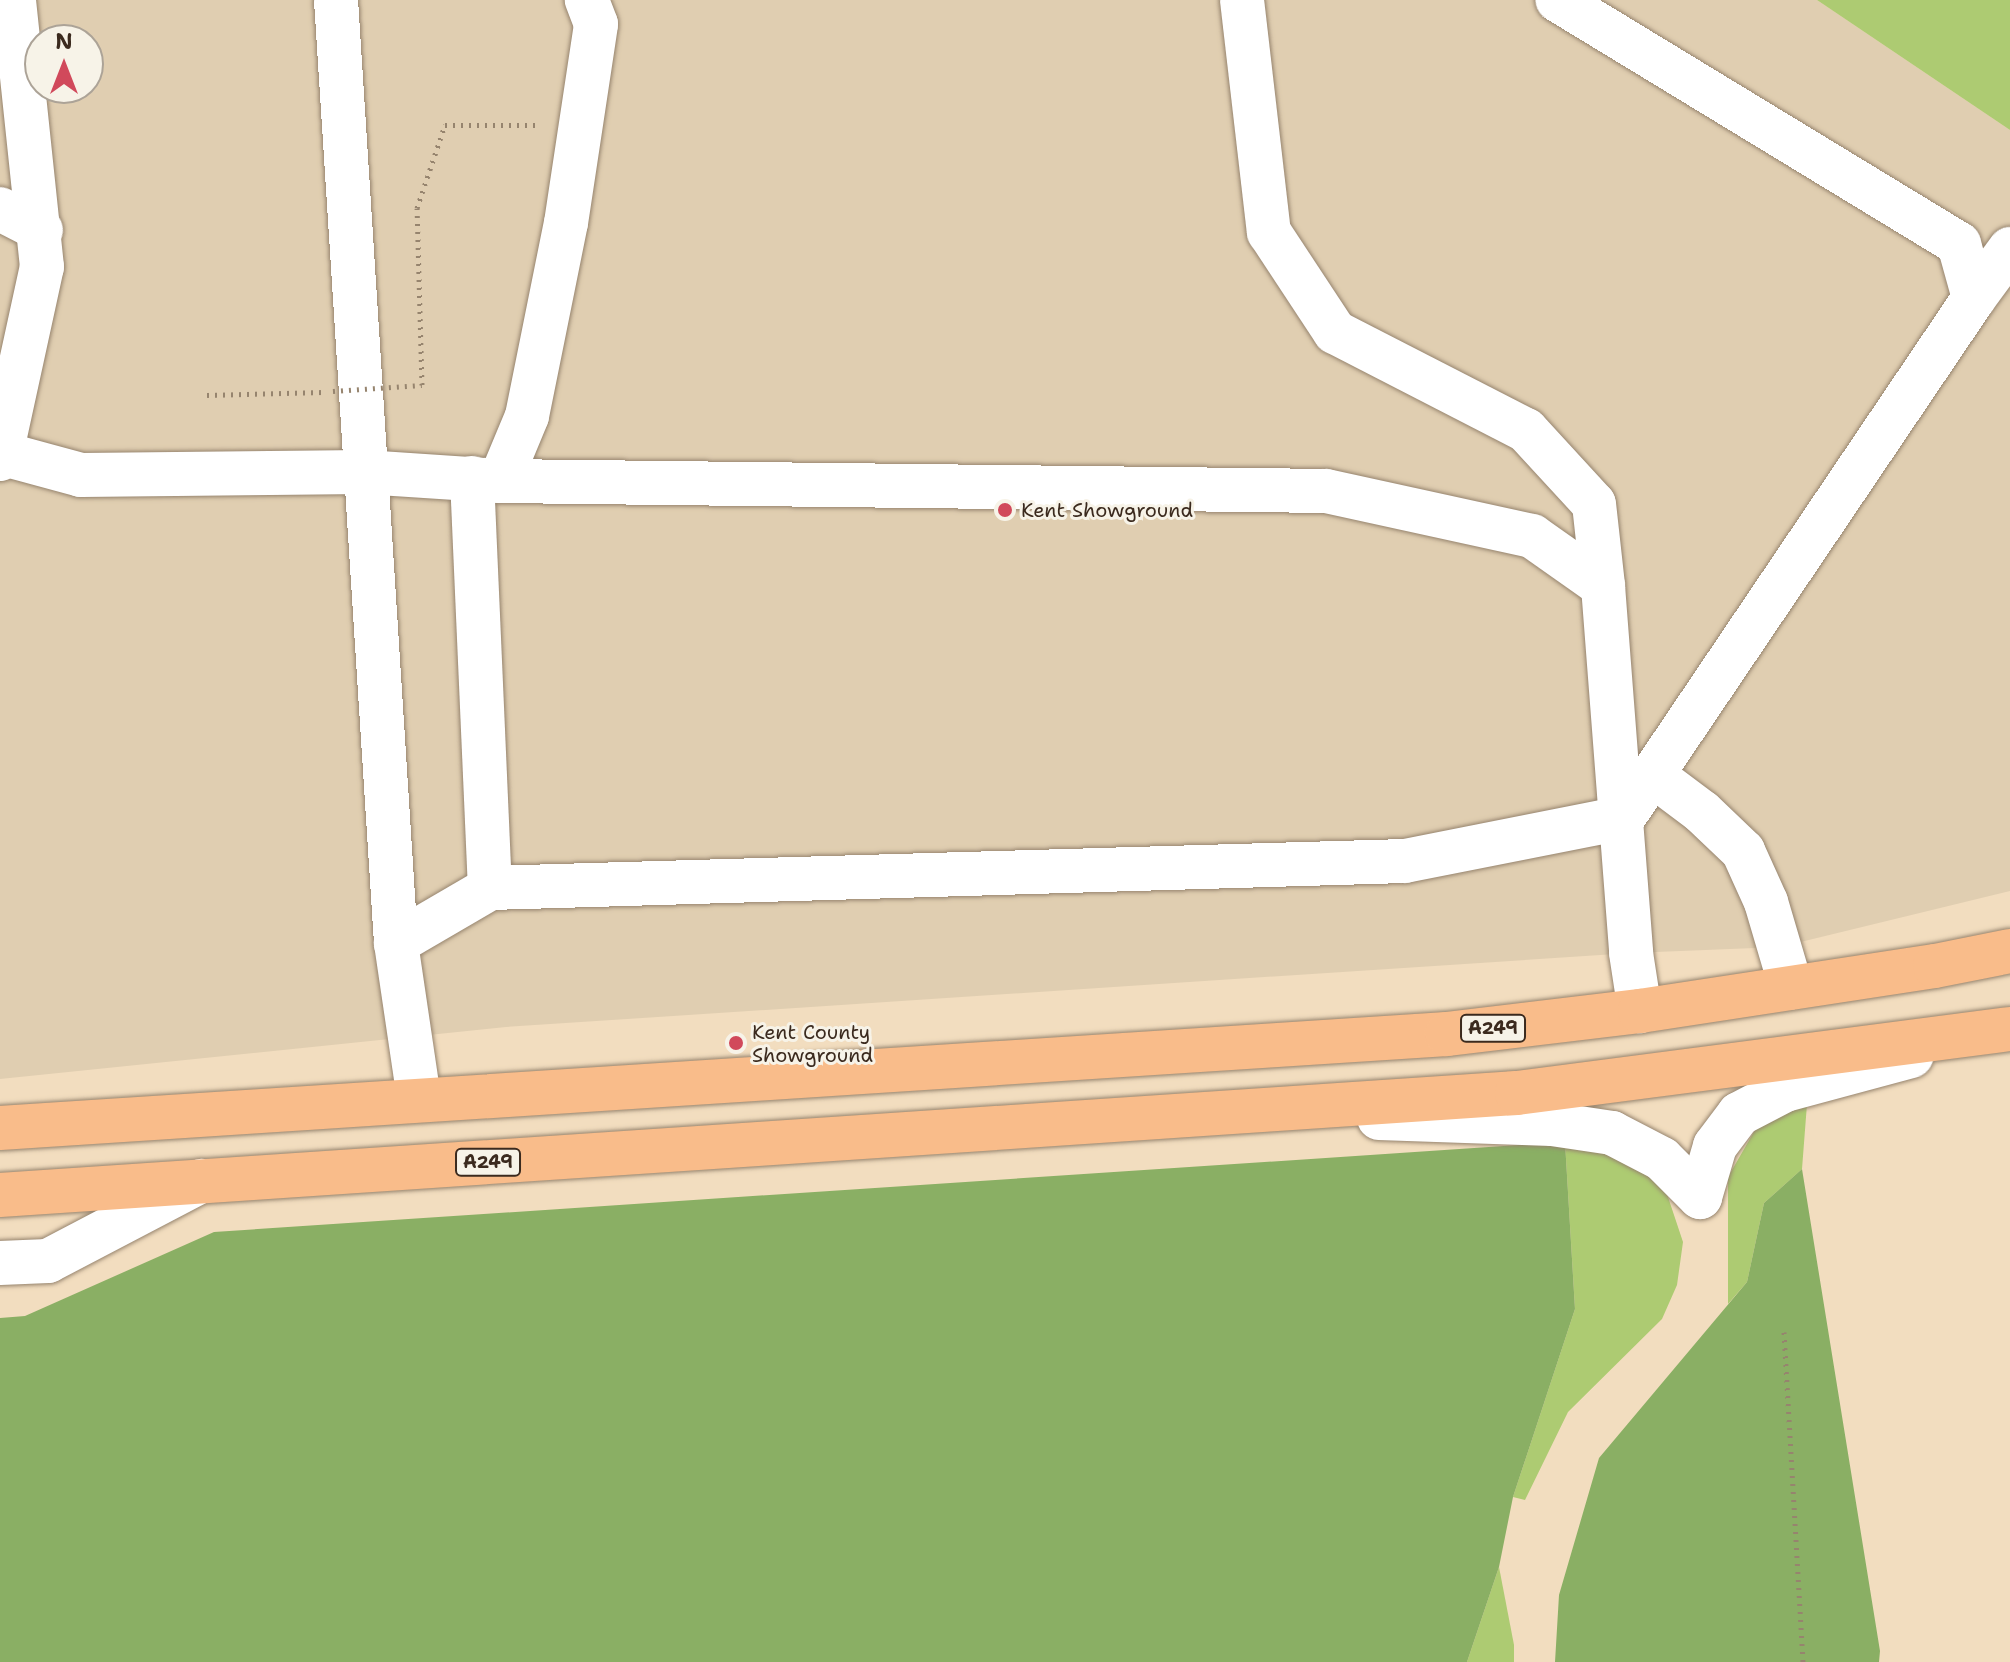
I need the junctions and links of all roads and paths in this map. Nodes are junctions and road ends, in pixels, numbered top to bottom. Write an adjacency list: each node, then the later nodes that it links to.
1 (14, 0): 8 (lane)
2 (336, 0): 11 (lane)
3 (587, 0): 15 (lane)
4 (1242, 0): 16 (lane)
5 (1557, 0): 10 (lane)
6 (549, 125): 11 (path, bridge)
7 (0, 209): 8 (lane)
8 (41, 230): 13 (lane)
9 (2010, 249): 10 (lane)
10 (1974, 298): 17 (lane)
11 (346, 390): 12 (path); 14 (lane)
12 (207, 395)
13 (1, 455): 14 (lane)
14 (364, 472): 15 (lane); 20 (lane)
15 (486, 479): 16 (lane); 19 (lane)
16 (1603, 586): 18 (lane)
17 (1654, 776): 18 (lane); 22 (lane)
18 (1623, 818): 19 (lane); 23 (lane)
19 (490, 888): 20 (lane)
20 (396, 943): 25 (lane)
21 (2010, 951): 22 (highway, A249)
22 (1791, 987): 23 (highway, A249)
23 (1640, 1011): 25 (highway, A249)
24 (2010, 1030): 26 (highway, A249); 26 (lane)
25 (419, 1098): 27 (highway, A249)
26 (1241, 1114): 28 (highway, A249)
27 (0, 1128)
28 (201, 1181): 29 (highway, A249); 30 (lane)
29 (0, 1195)
30 (0, 1263)
31 (1784, 1332): 32 (path)
32 (1803, 1662)

